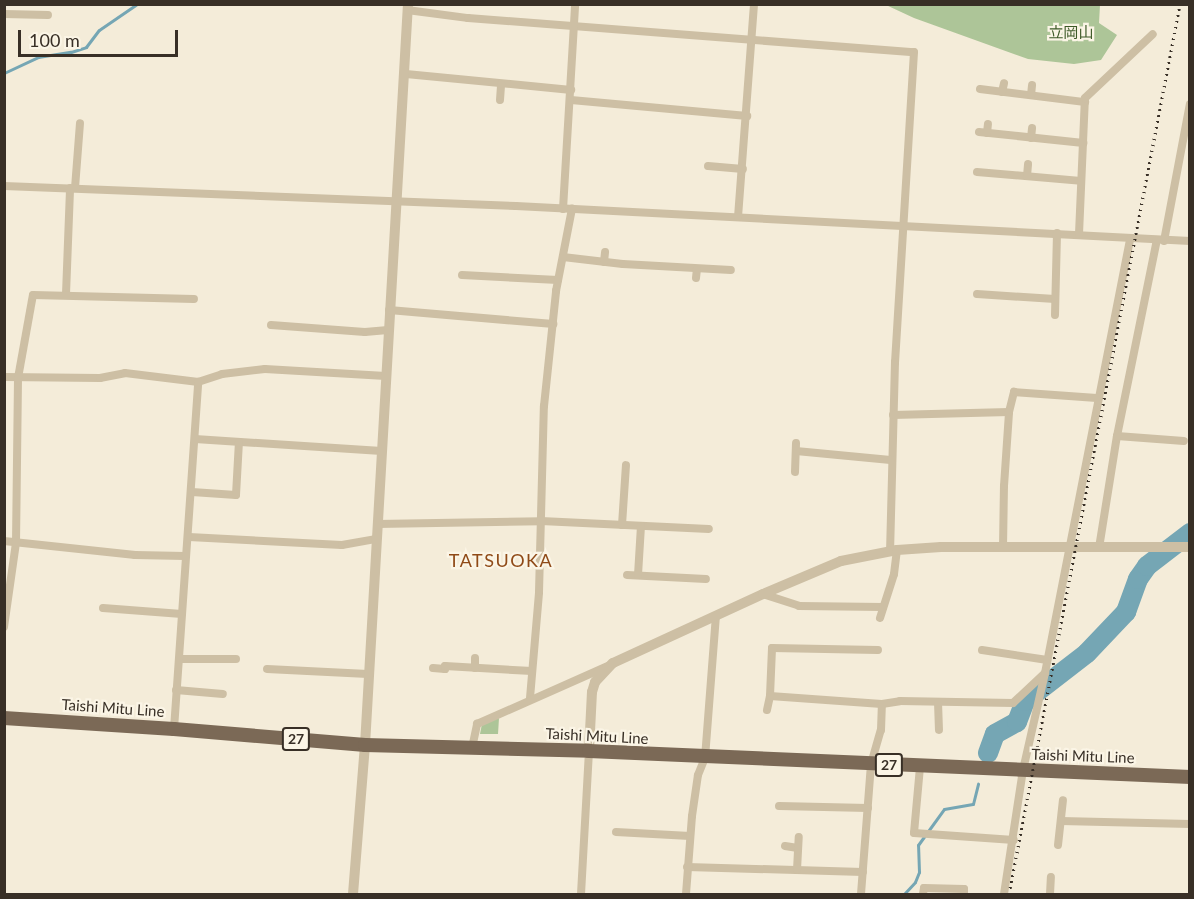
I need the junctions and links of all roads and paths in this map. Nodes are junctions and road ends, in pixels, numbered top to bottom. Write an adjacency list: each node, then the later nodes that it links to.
1 (575, 4): 6 (street)
2 (754, 4): 8 (street)
3 (408, 7): 6 (street); 9 (street)
4 (4, 14): 5 (street)
5 (48, 15)
6 (574, 26): 8 (street); 13 (street)
7 (1153, 34): 17 (street)
8 (752, 39): 19 (street); 34 (street)
9 (405, 74): 10 (street); 31 (street)
10 (501, 84): 13 (street); 15 (street)
11 (1032, 85): 14 (street)
12 (980, 89): 14 (street)
13 (571, 90): 16 (street)
14 (1031, 95): 17 (street)
15 (500, 100)
16 (571, 100): 19 (street); 32 (street)
17 (1085, 102): 22 (street)
18 (1190, 104): 38 (street)
19 (747, 116): 25 (street)
20 (80, 123): 30 (street)
21 (985, 130): 22 (street)
22 (1083, 143): 28 (street)
23 (1028, 164): 27 (street)
24 (708, 165): 25 (street)
25 (743, 169): 33 (street)
26 (977, 172): 27 (street)
27 (1027, 176): 28 (street)
28 (1082, 181): 36 (street)
29 (4, 186): 30 (street)
30 (72, 188): 31 (street); 46 (street)
31 (397, 202): 32 (street); 50 (street)
32 (567, 209): 33 (street); 41 (street)
33 (738, 217): 34 (street)
34 (905, 225): 35 (street); 61 (street)
35 (1057, 233): 36 (street); 49 (street)
36 (1079, 234): 37 (street)
37 (1130, 238): 38 (street); 59 (street)
38 (1160, 241): 39 (street); 62 (street)
39 (1190, 241)
40 (605, 252): 42 (street)
41 (563, 257): 42 (street); 45 (street)
42 (604, 262): 43 (street)
43 (731, 270)
44 (462, 275): 45 (street)
45 (558, 280): 52 (street)
46 (66, 294): 48 (street); 57 (street)
47 (977, 294): 49 (street)
48 (194, 299)
49 (1055, 299): 51 (street)
50 (390, 310): 52 (street); 54 (street)
51 (1055, 315)
52 (553, 324): 71 (street)
53 (271, 326): 54 (street)
54 (388, 330): 55 (street)
55 (386, 376): 58 (street); 66 (street)
56 (4, 377): 57 (street)
57 (18, 378): 58 (street); 79 (street)
58 (198, 382): 63 (street)
59 (1097, 398): 60 (street); 82 (street)
60 (1009, 412): 61 (street); 81 (street)
61 (893, 415): 67 (street)
62 (1117, 436): 64 (street); 83 (street)
63 (195, 439): 65 (street); 70 (street)
64 (1184, 441)
65 (239, 442): 66 (street); 70 (street)
66 (382, 451): 72 (street)
67 (891, 460): 69 (street); 84 (street)
68 (626, 465): 73 (street)
69 (795, 472)
70 (192, 492): 76 (street)
71 (541, 521): 72 (street); 73 (street); 104 (street)
72 (377, 524): 77 (street)
73 (622, 525): 74 (street)
74 (641, 526): 75 (street); 87 (street)
75 (709, 529)
76 (189, 537): 77 (street); 85 (street)
77 (376, 539): 106 (street)
78 (4, 541): 79 (street)
79 (16, 543): 85 (street); 95 (street)
80 (1190, 547): 83 (street)
81 (1004, 548): 82 (street); 84 (street)
82 (1067, 548): 83 (street); 100 (street)
83 (1099, 548)
84 (893, 550): 89 (street); 90 (street)
85 (185, 556): 92 (street)
86 (627, 575): 87 (street)
87 (638, 575): 88 (street)
88 (706, 579)
89 (763, 594): 90 (street); 93 (street)
90 (883, 607): 94 (street)
91 (103, 608): 92 (street)
92 (182, 614): 98 (street)
93 (716, 616): 101 (street); 120 (street)
94 (880, 618)
95 (4, 627)
96 (878, 650): 109 (street)
97 (982, 650): 100 (street)
98 (180, 659): 99 (street); 107 (street)
99 (236, 659)
100 (1047, 660): 105 (street)
101 (613, 663): 110 (street); 119 (street)
102 (433, 668): 104 (street)
103 (267, 669): 106 (street)
104 (532, 671): 110 (street)
105 (1045, 673): 111 (street); 123 (street)
106 (368, 674): 117 (street)
107 (176, 690): 108 (street); 115 (street)
108 (223, 694)
109 (770, 696): 112 (street); 113 (street)
110 (530, 698): 118 (street)
111 (938, 702): 112 (street); 116 (street)
112 (882, 704): 121 (street)
113 (766, 710)
114 (4, 718): 115 (main road, Taishi Mitu Line / 27)
115 (174, 729): 117 (main road, Taishi Mitu Line / 27)
116 (939, 730)
117 (365, 745): 118 (main road, Taishi Mitu Line / 27); 141 (street)
118 (472, 748): 119 (main road, Taishi Mitu Line / 27)
119 (589, 751): 120 (main road, Taishi Mitu Line / 27); 142 (street)
120 (705, 758): 121 (main road, Taishi Mitu Line / 27); 131 (street)
121 (871, 764): 122 (main road, Taishi Mitu Line / 27); 127 (street)
122 (920, 767): 123 (main road, Taishi Mitu Line / 27); 133 (street)
123 (1023, 770): 124 (main road, Taishi Mitu Line / 27); 133 (street)
124 (1190, 777)
125 (1064, 800): 128 (street)
126 (779, 806): 127 (street)
127 (868, 808): 139 (street)
128 (1061, 821): 129 (street); 134 (street)
129 (1190, 824)
130 (616, 832): 131 (street)
131 (690, 836): 137 (street)
132 (799, 837): 136 (street)
133 (1014, 840): 147 (street)
134 (1058, 845)
135 (785, 846): 136 (street)
136 (798, 848): 138 (street)
137 (687, 867): 138 (street); 143 (street)
138 (797, 870): 139 (street)
139 (863, 872): 144 (street)
140 (1052, 877): 148 (street)
141 (353, 894)
142 (581, 894)
143 (686, 894)
144 (861, 894)
145 (923, 894): 146 (street)
146 (964, 894)
147 (1004, 894)
148 (1050, 894)

